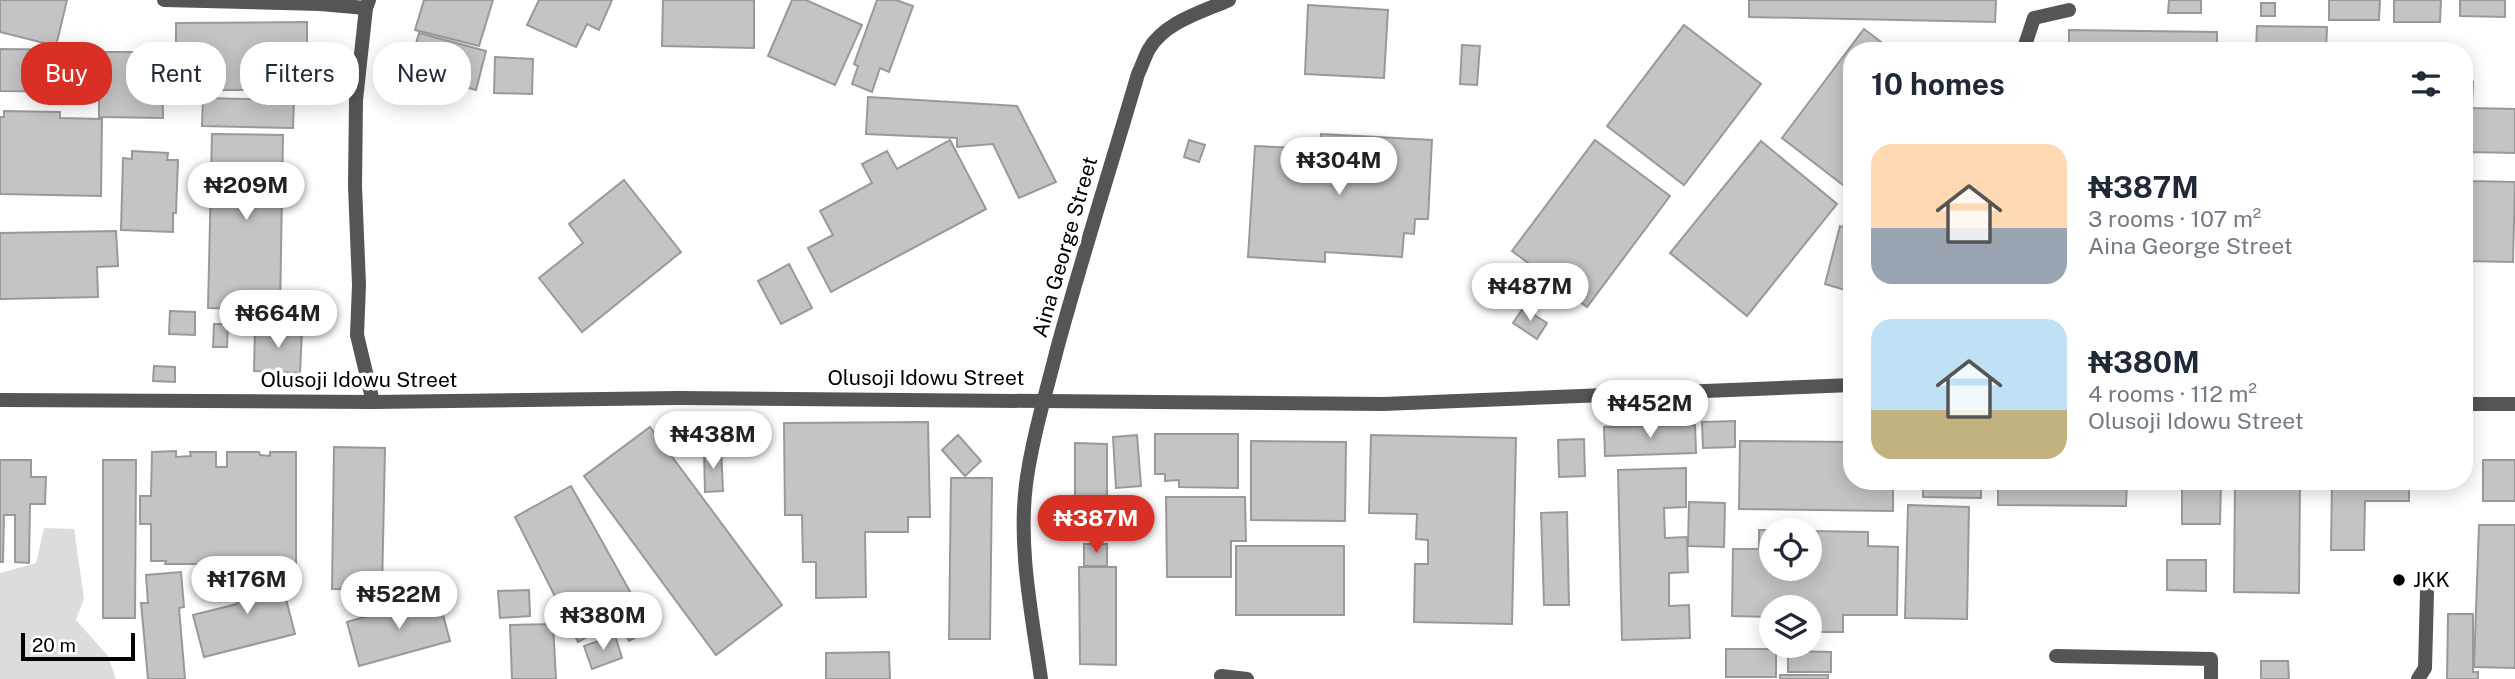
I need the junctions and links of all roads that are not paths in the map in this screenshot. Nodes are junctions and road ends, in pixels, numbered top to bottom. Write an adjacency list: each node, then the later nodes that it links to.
1 (164, 0): 3 (street)
2 (1229, 0): 8 (street, Aina George Street)
3 (368, 4): 9 (street)
4 (2069, 10): 5 (street)
5 (2026, 42)
6 (1843, 386): 8 (street, Olusoji Idowu Street)
7 (0, 400): 9 (street, Olusoji Idowu Street)
8 (1044, 400): 9 (street, Olusoji Idowu Street); 15 (street, Aina George Street)
9 (373, 402)
10 (2473, 404): 11 (street)
11 (2515, 404)
12 (2427, 592): 18 (street)
13 (2056, 656): 17 (street)
14 (1222, 676): 16 (street)
15 (1041, 679)
16 (1247, 679)
17 (2211, 679)
18 (2418, 679)

